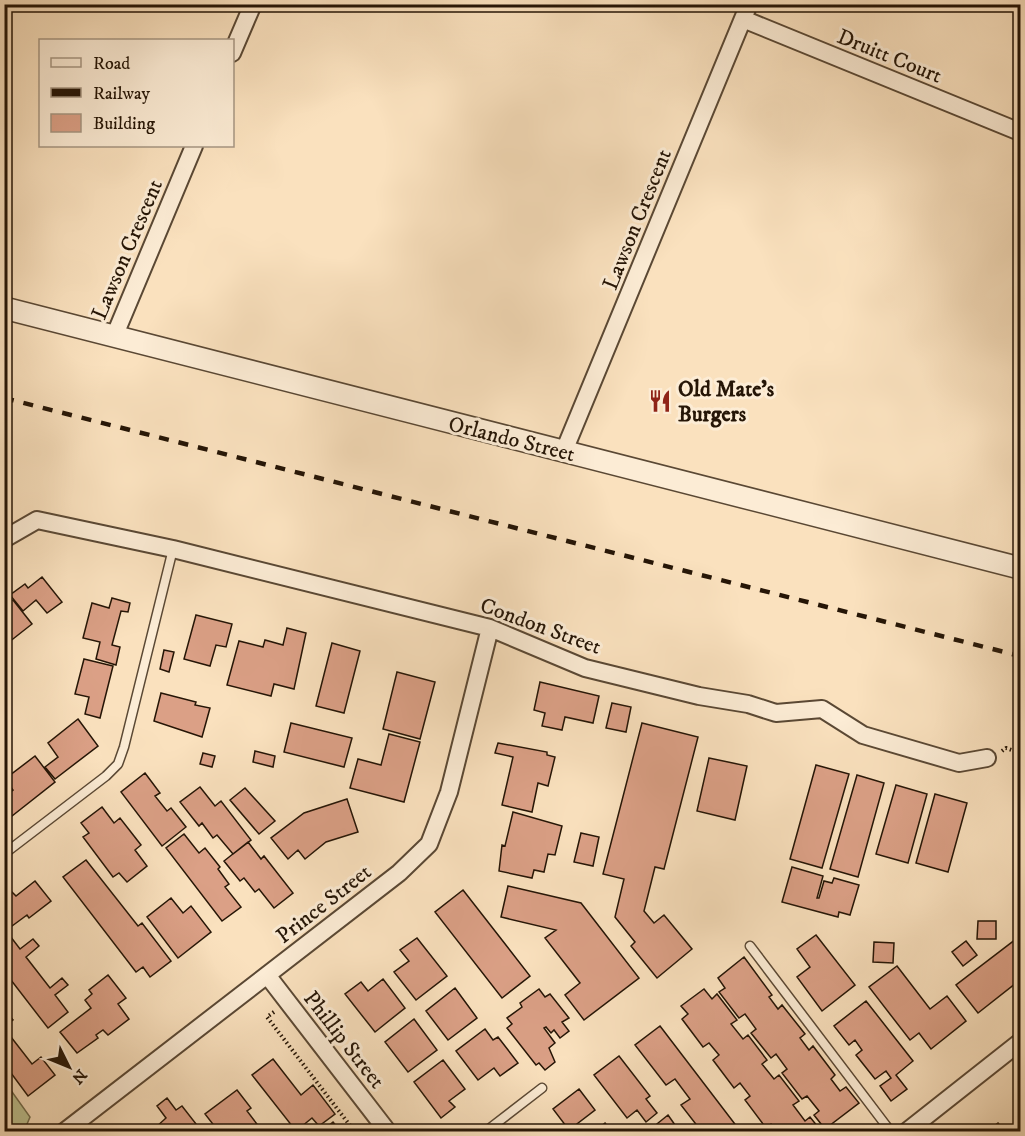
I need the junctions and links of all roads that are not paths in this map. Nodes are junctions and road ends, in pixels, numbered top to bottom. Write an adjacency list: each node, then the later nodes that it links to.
1 (253, 4): 3 (street)
2 (746, 12): 4 (street, Druitt Court); 8 (street, Lawson Crescent)
3 (234, 48)
4 (1020, 132)
5 (194, 147): 7 (street, Lawson Crescent)
6 (4, 308): 7 (street, Orlando Street)
7 (114, 337): 8 (street, Orlando Street)
8 (564, 451): 11 (street, Orlando Street)
9 (4, 539): 10 (street, Condon Street)
10 (173, 549): 12 (street, Condon Street); 14 (lane)
11 (1020, 568)
12 (490, 627): 13 (street, Condon Street); 16 (street, Prince Street)
13 (987, 758)
14 (4, 854)
15 (750, 946): 22 (lane)
16 (267, 975): 19 (street, Prince Street); 20 (street, Phillip Street)
17 (1020, 1042): 23 (street)
18 (542, 1088): 21 (lane)
19 (64, 1131)
20 (388, 1131)
21 (485, 1131)
22 (891, 1131)
23 (906, 1131)

